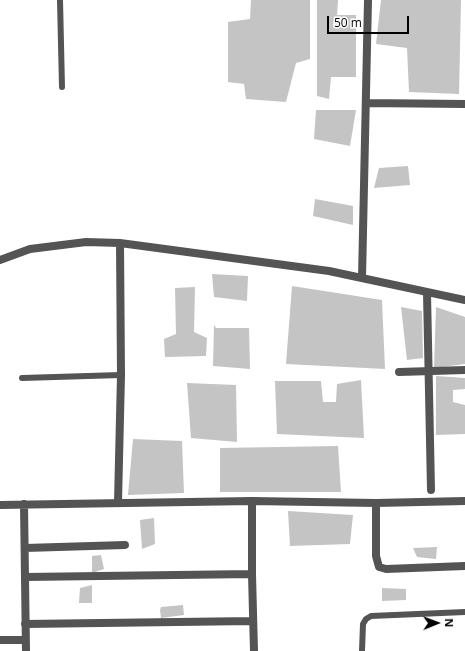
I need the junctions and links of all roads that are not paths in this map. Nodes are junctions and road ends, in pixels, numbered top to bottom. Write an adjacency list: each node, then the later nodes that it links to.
1 (60, 0): 3 (lane)
2 (368, 0): 4 (street)
3 (62, 87)
4 (366, 103): 5 (street); 8 (street)
5 (465, 104)
6 (120, 243): 7 (street); 8 (street); 14 (street)
7 (0, 260)
8 (362, 278): 9 (street)
9 (427, 292): 10 (street); 12 (street)
10 (465, 300)
11 (465, 370): 12 (street)
12 (429, 371): 13 (street); 16 (street)
13 (399, 372)
14 (121, 375): 15 (lane); 19 (street)
15 (22, 378)
16 (431, 490)
17 (465, 500): 20 (street)
18 (252, 501): 19 (street); 20 (street); 26 (street)
19 (118, 502): 21 (street)
20 (376, 502): 25 (street)
21 (24, 504): 22 (street); 24 (street)
22 (0, 505)
23 (125, 545): 24 (street)
24 (24, 548): 27 (street)
25 (465, 566)
26 (252, 574): 27 (street); 29 (street)
27 (25, 577): 30 (street)
28 (465, 612): 35 (lane)
29 (253, 621): 30 (street); 34 (street)
30 (25, 624): 32 (street)
31 (0, 640): 32 (street)
32 (25, 640): 33 (street)
33 (26, 651)
34 (254, 651)
35 (362, 651)

